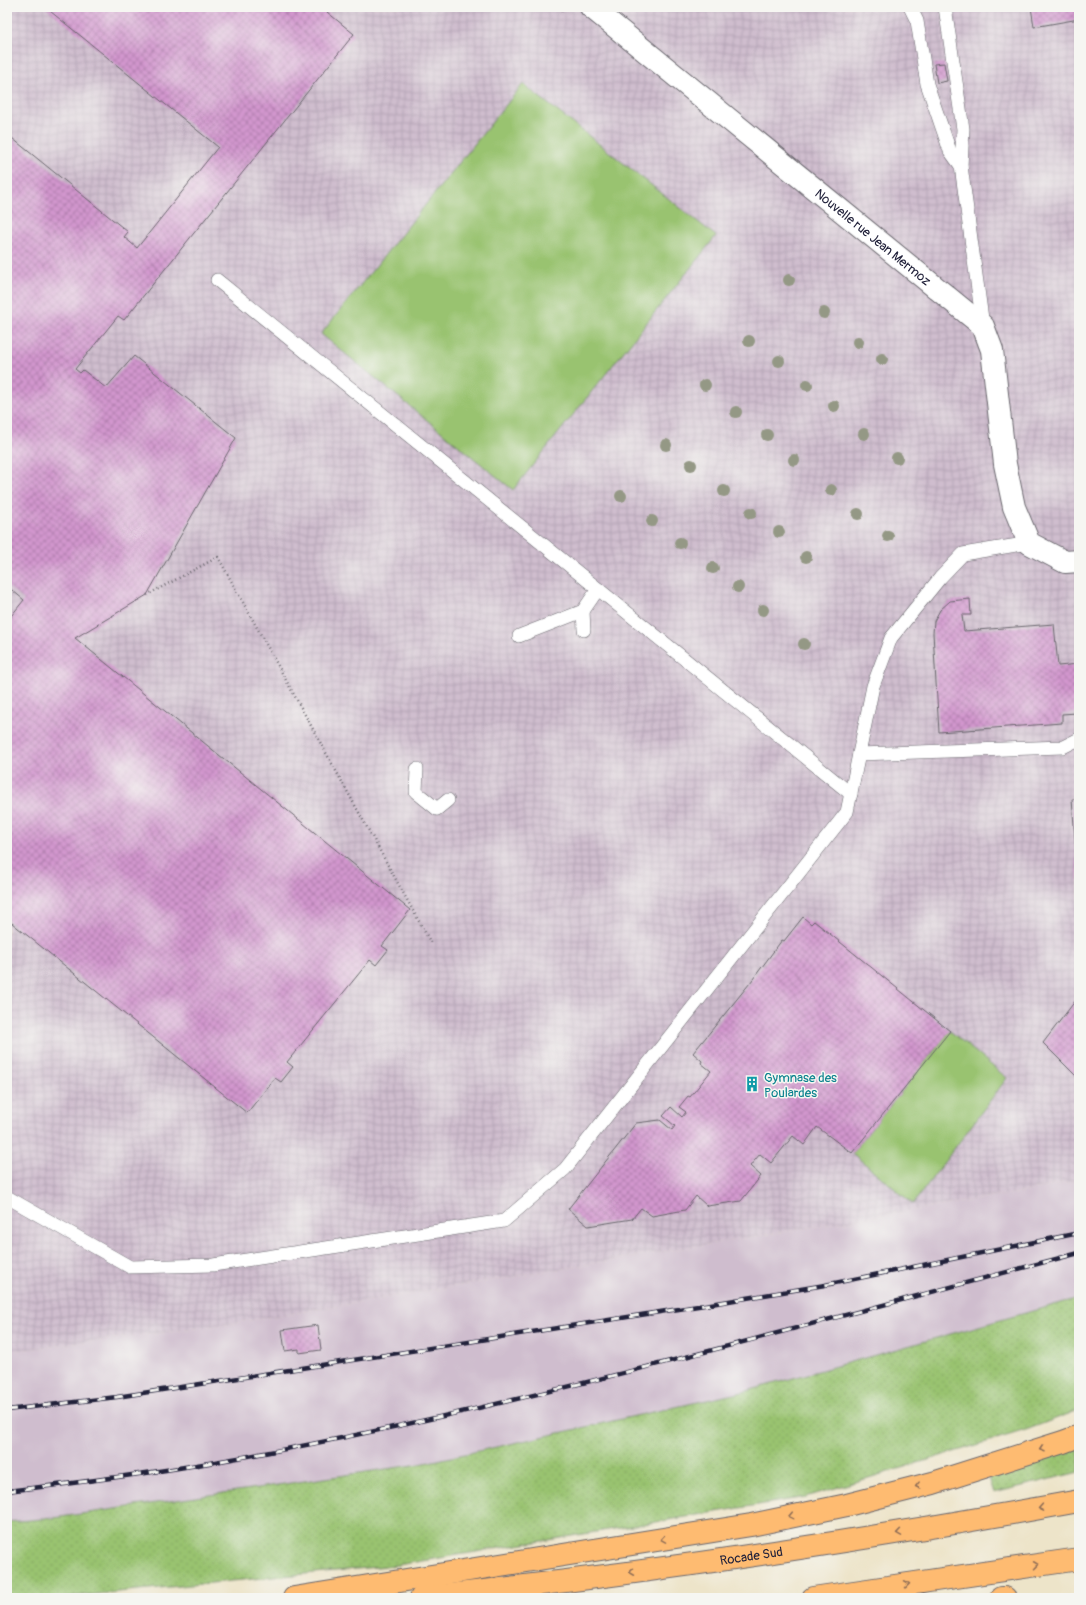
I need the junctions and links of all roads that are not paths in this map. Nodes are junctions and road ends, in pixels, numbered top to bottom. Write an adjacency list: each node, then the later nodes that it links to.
1 (590, 7): 6 (street, Nouvelle rue Jean Mermoz)
2 (910, 7): 4 (lane)
3 (945, 7): 4 (lane)
4 (961, 166): 6 (lane)
5 (217, 280): 9 (lane)
6 (983, 326): 7 (street)
7 (1029, 543): 8 (street); 14 (lane)
8 (1079, 561)
9 (598, 589): 10 (lane); 16 (lane)
10 (583, 611): 11 (lane); 12 (lane)
11 (584, 630)
12 (519, 636)
13 (1079, 739): 14 (lane)
14 (859, 754): 16 (lane)
15 (417, 768): 17 (lane)
16 (851, 794): 18 (lane)
17 (448, 800)
18 (7, 1197)
19 (1079, 1436): 22 (highway, one-way to 22)
20 (1079, 1501): 23 (highway, Rocade Sud, one-way to 23)
21 (1079, 1559): 24 (highway, one-way to 21)
22 (294, 1598)
23 (421, 1598)
24 (813, 1598)
25 (1001, 1598): 26 (highway)
26 (1005, 1598)

